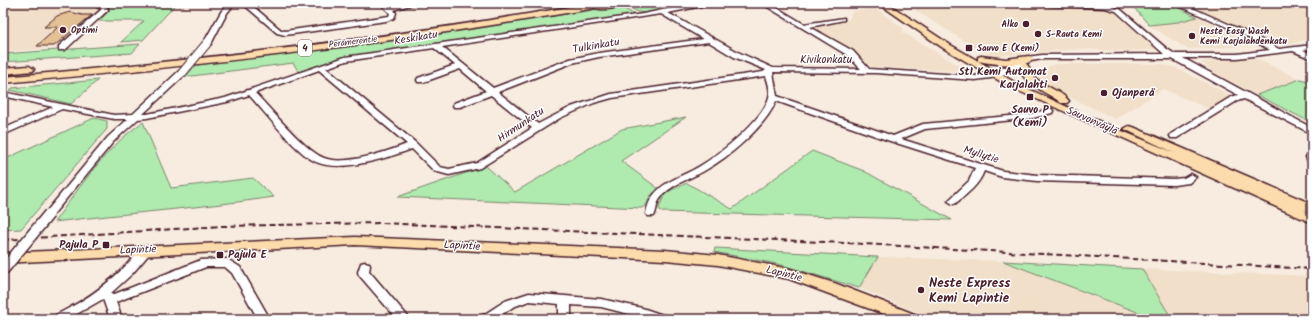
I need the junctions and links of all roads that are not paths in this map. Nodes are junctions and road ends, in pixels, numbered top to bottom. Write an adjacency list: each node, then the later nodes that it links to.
1 (91, 3): 24 (street)
2 (232, 3): 48 (street, bridge)
3 (245, 3): 18 (street)
4 (383, 3): 18 (street)
5 (413, 3): 18 (street)
6 (606, 3): 16 (highway, Perämerentie / 4)
7 (624, 3): 16 (highway)
8 (707, 3): 17 (street, Keskikatu)
9 (764, 3): 20 (street)
10 (882, 3): 36 (main road, Sauvonväylä)
11 (891, 3): 29 (main road, Sauvonväylä)
12 (1036, 3): 27 (street)
13 (1176, 3): 26 (street)
14 (1306, 3): 15 (street)
15 (1312, 5)
16 (568, 7): 33 (highway, Perämerentie / 4); 37 (highway, Perämerentie / 4)
17 (662, 12): 21 (street, Kivikonkatu); 22 (street, Keskikatu)
18 (391, 13)
19 (842, 20): 20 (street)
20 (803, 26): 35 (street)
21 (709, 40): 34 (street, Kivikonkatu); 40 (street, Tulkinkatu)
22 (436, 46): 31 (street); 32 (street, Keskikatu)
23 (1312, 47): 25 (street)
24 (62, 48)
25 (1296, 50): 26 (street); 28 (street)
26 (1279, 52): 27 (street)
27 (1176, 57): 30 (street); 42 (street)
28 (1312, 57)
29 (981, 59): 30 (main road); 36 (main road, Sauvonväylä)
30 (1026, 63): 36 (street); 44 (main road)
31 (461, 66): 38 (street); 40 (street)
32 (320, 67): 39 (street, Keskikatu); 54 (street, Hirmunkatu)
33 (3, 71)
34 (770, 71): 35 (street, Kivikonkatu); 43 (street); 49 (street, Hirmunkatu)
35 (867, 71): 36 (street, Kivikonkatu)
36 (999, 73): 44 (main road, Sauvonväylä); 62 (main road, Sauvonväylä)
37 (3, 80)
38 (421, 80)
39 (250, 92): 48 (street, Keskikatu); 54 (street)
40 (492, 92): 46 (street, Tulkinkatu); 49 (street)
41 (3, 94): 45 (street, Keskikatu)
42 (1245, 96): 50 (street); 52 (street)
43 (773, 97): 53 (street, Myllytie); 61 (street)
44 (1064, 101): 60 (main road, Sauvonväylä)
45 (61, 106): 48 (street, Keskikatu); 51 (street)
46 (457, 106)
47 (1049, 110): 53 (street)
48 (134, 117): 66 (street, bridge)
49 (536, 127): 54 (street, Hirmunkatu)
50 (1312, 131)
51 (3, 132)
52 (1174, 136)
53 (893, 140): 57 (street, Myllytie)
54 (413, 145)
55 (1312, 154): 56 (street)
56 (1312, 161)
57 (980, 168): 58 (street, Myllytie); 59 (street)
58 (1191, 177)
59 (953, 201)
60 (1312, 209)
61 (651, 214)
62 (1312, 219)
63 (146, 250): 64 (main road, Lapintie); 67 (street); 76 (main road, Lapintie)
64 (3, 258)
65 (365, 266): 72 (street)
66 (3, 270)
67 (106, 297): 69 (street); 70 (street); 71 (street)
68 (565, 300): 73 (street); 74 (street); 75 (street)
69 (58, 319)
70 (116, 319)
71 (264, 319)
72 (404, 319)
73 (486, 319)
74 (565, 319)
75 (662, 319)
76 (912, 319)

